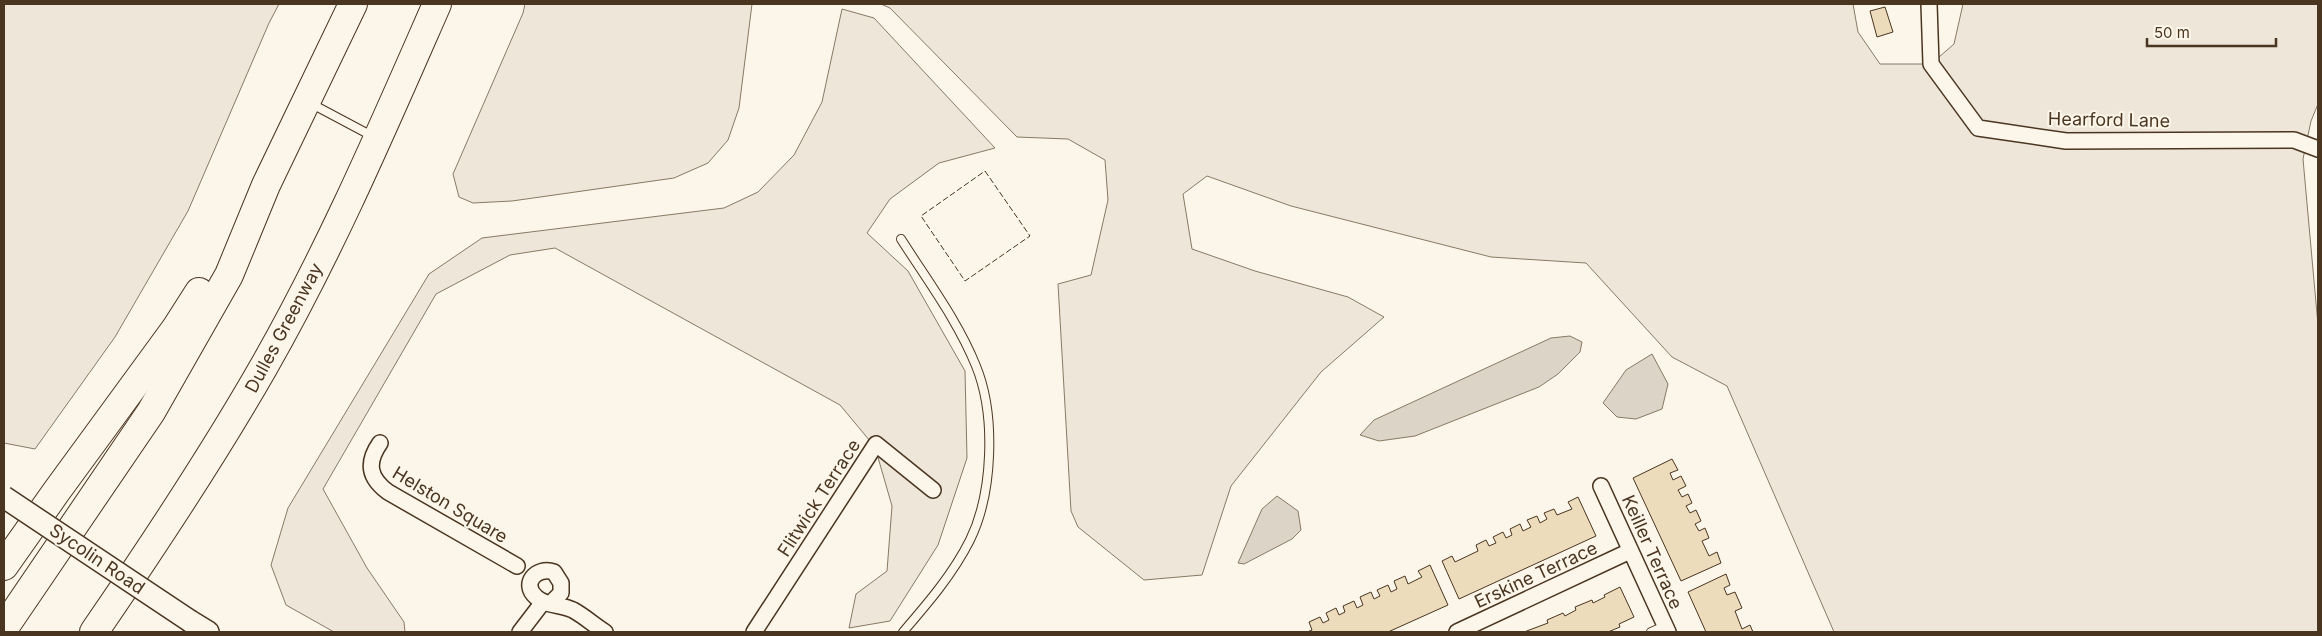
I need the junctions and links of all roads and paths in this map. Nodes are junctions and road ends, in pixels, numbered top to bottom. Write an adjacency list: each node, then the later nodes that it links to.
1 (353, 4): 4 (highway)
2 (437, 4): 5 (highway, Dulles Greenway)
3 (1928, 4): 6 (street, Hearford Lane)
4 (308, 102): 5 (lane); 7 (highway)
5 (378, 139): 22 (highway, Dulles Greenway)
6 (2318, 149)
7 (266, 185): 14 (highway); 19 (highway)
8 (901, 239): 26 (lane)
9 (380, 443): 15 (street, Helston Square)
10 (1602, 486): 13 (street, Keiller Terrace)
11 (933, 490): 25 (street, Flitwick Terrace)
12 (4, 497): 20 (main road, Sycolin Road, bridge)
13 (1630, 551): 18 (street, Erskine Terrace); 21 (street, Keiller Terrace)
14 (4, 566)
15 (517, 566): 16 (street, Helston Square); 17 (street, Helston Square)
16 (540, 571): 17 (street); 17 (street, Helston Square)
17 (544, 596): 23 (street); 24 (street)
18 (1486, 626): 27 (street, Erskine Terrace)
19 (4, 628)
20 (200, 629)
21 (1661, 630)
22 (94, 632)
23 (520, 632)
24 (605, 632)
25 (754, 632)
26 (903, 632)
27 (1457, 632)

